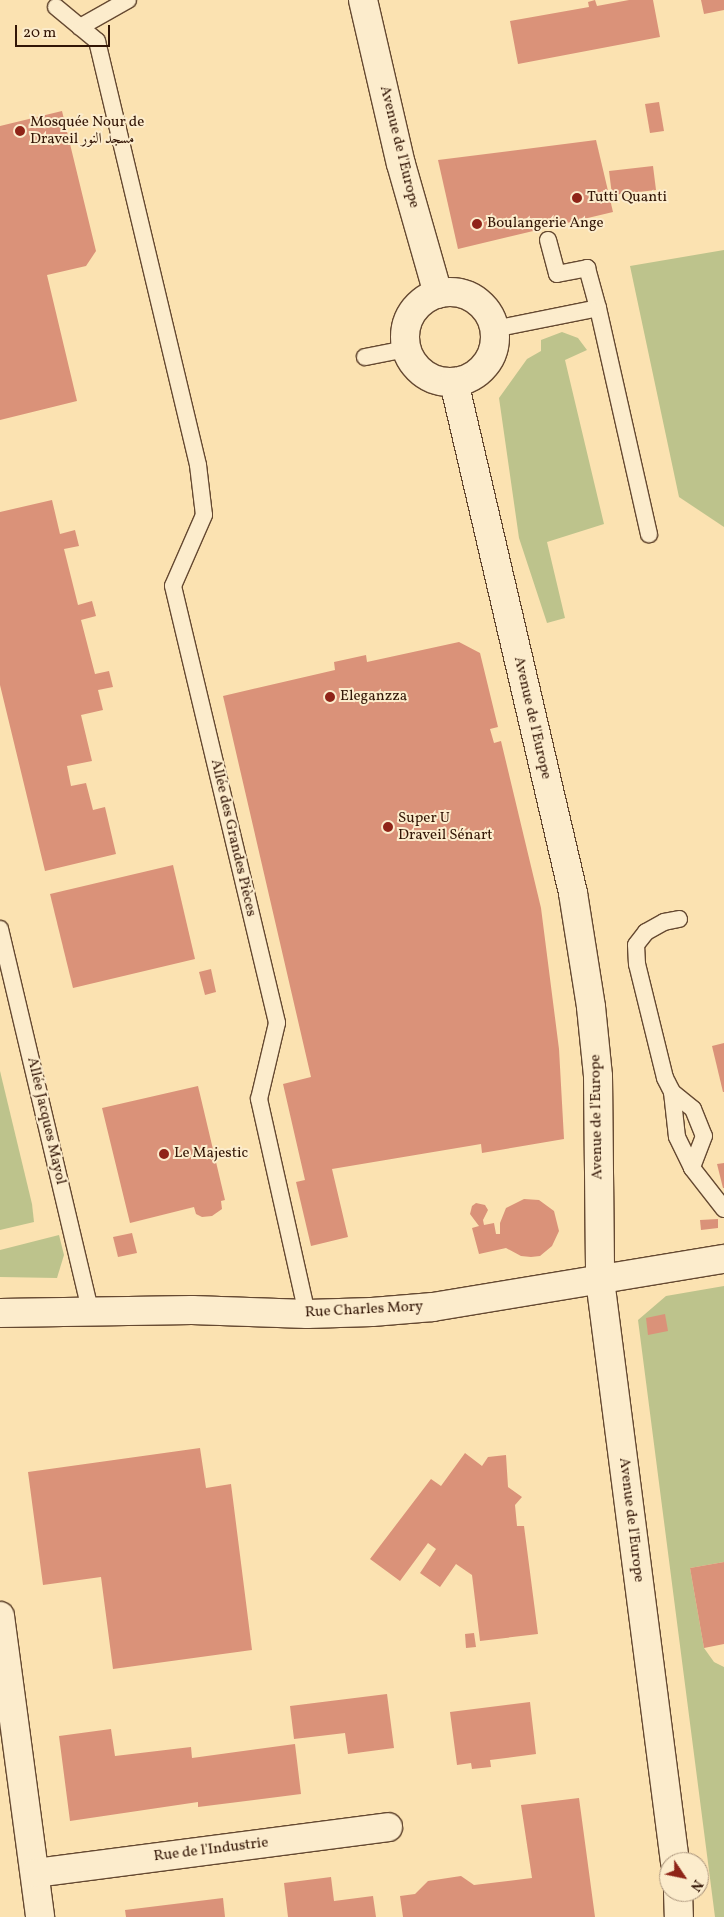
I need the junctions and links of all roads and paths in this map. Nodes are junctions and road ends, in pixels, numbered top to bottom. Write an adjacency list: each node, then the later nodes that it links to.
1 (128, 0): 4 (lane)
2 (363, 0): 6 (main road, Avenue de l'Europe)
3 (56, 7): 4 (lane, Allée des Grandes Pièces)
4 (80, 27): 22 (lane, Allée des Grandes Pièces)
5 (548, 240): 7 (lane)
6 (438, 294): 8 (main road); 9 (main road)
7 (598, 308): 8 (lane); 12 (lane)
8 (494, 329): 11 (main road)
9 (406, 349): 10 (lane); 11 (main road)
10 (365, 357)
11 (454, 382): 19 (main road, Avenue de l'Europe)
12 (649, 534)
13 (679, 919): 15 (lane)
14 (0, 929): 21 (lane, Allée Jacques Mayol)
15 (672, 1092): 16 (lane); 16 (lane)
16 (692, 1168): 17 (lane)
17 (724, 1209)
18 (724, 1259): 19 (main road, Rue Charles Mory)
19 (600, 1280): 22 (main road, Rue Charles Mory); 25 (main road, Avenue de l'Europe)
20 (0, 1313): 21 (main road, Rue Charles Mory)
21 (91, 1313): 22 (main road, Rue Charles Mory)
22 (307, 1314)
23 (0, 1616): 26 (main road)
24 (388, 1827): 26 (main road, Rue de l'Industrie)
25 (674, 1852)
26 (35, 1873): 28 (main road)
27 (679, 1902): 29 (main road)
28 (40, 1917)
29 (680, 1917)

